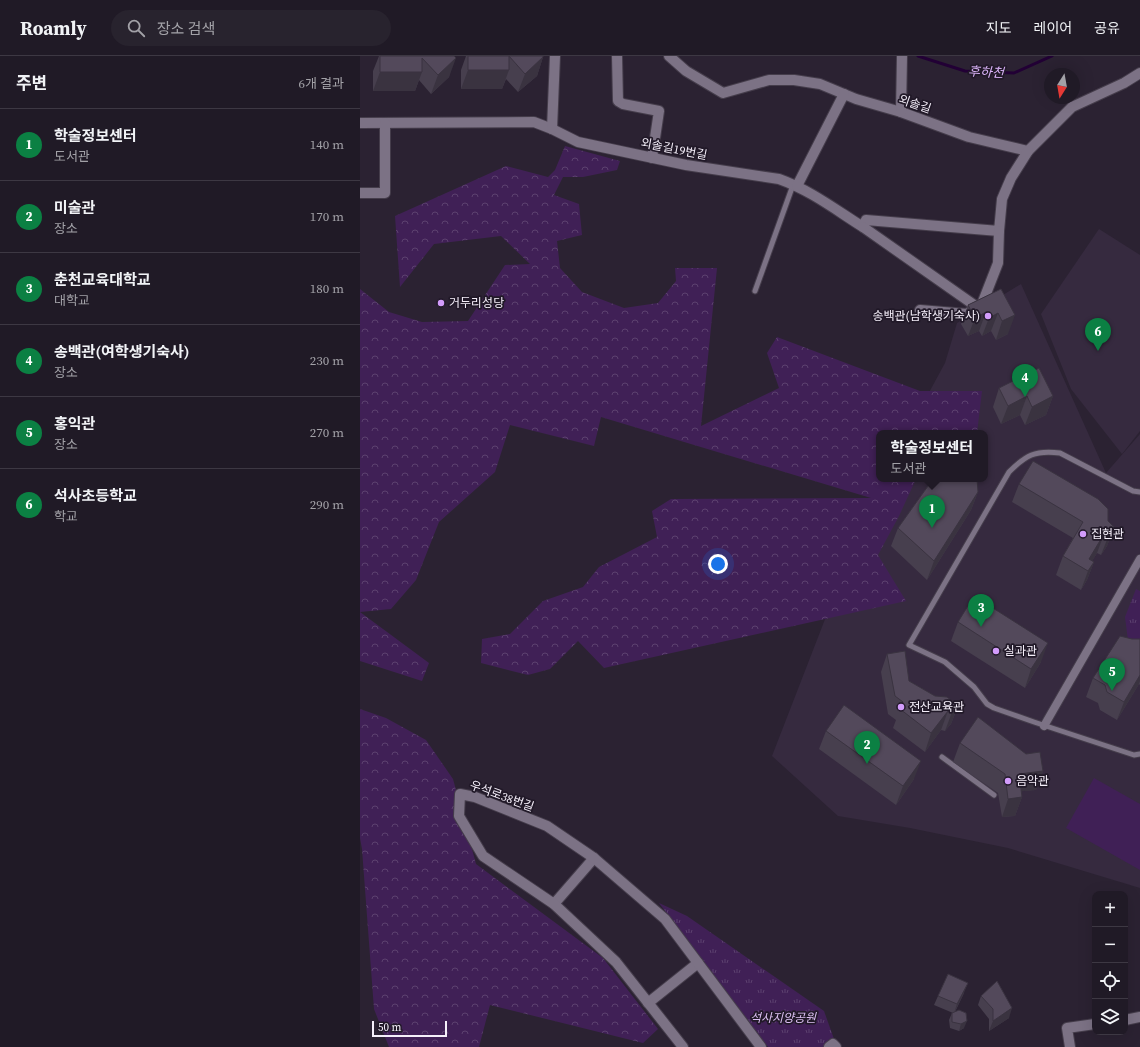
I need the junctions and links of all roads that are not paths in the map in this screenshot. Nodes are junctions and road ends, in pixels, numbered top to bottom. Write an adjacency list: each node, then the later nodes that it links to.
1 (555, 56): 10 (street)
2 (618, 56): 12 (street)
3 (669, 56): 6 (street, 외솔길)
4 (902, 59): 7 (street)
5 (1140, 73): 11 (street)
6 (844, 94): 7 (street, 외솔길); 13 (street)
7 (901, 112): 11 (street, 외솔길)
8 (360, 123): 9 (street, 외솔길19번길)
9 (385, 123): 10 (street, 외솔길19번길); 14 (street)
10 (552, 129): 12 (street, 외솔길19번길)
11 (1028, 151): 16 (street)
12 (652, 158): 13 (street, 외솔길19번길)
13 (795, 185): 15 (street, 외솔길19번길); 17 (lane)
14 (360, 193)
15 (863, 228): 16 (street); 18 (street, 외솔길19번길)
16 (999, 231): 18 (street)
17 (755, 291)
18 (977, 307): 19 (street)
19 (920, 310)
20 (1140, 492): 22 (lane)
21 (1140, 559): 22 (street)
22 (1044, 726): 23 (lane)
23 (1140, 754)
24 (942, 757): 25 (lane)
25 (994, 795)
26 (594, 858): 27 (street); 27 (street, 우석로38번길); 28 (street, 우석로38번길)
27 (554, 904): 29 (street, 우석로38번길)
28 (698, 963): 29 (street); 34 (street, 우석로38번길)
29 (648, 1002): 33 (street, 우석로38번길)
30 (1140, 1018): 31 (street)
31 (1128, 1020)
32 (1092, 1024): 37 (street)
33 (683, 1047)
34 (761, 1047)
35 (829, 1047): 36 (street)
36 (836, 1047)
37 (1070, 1047)

